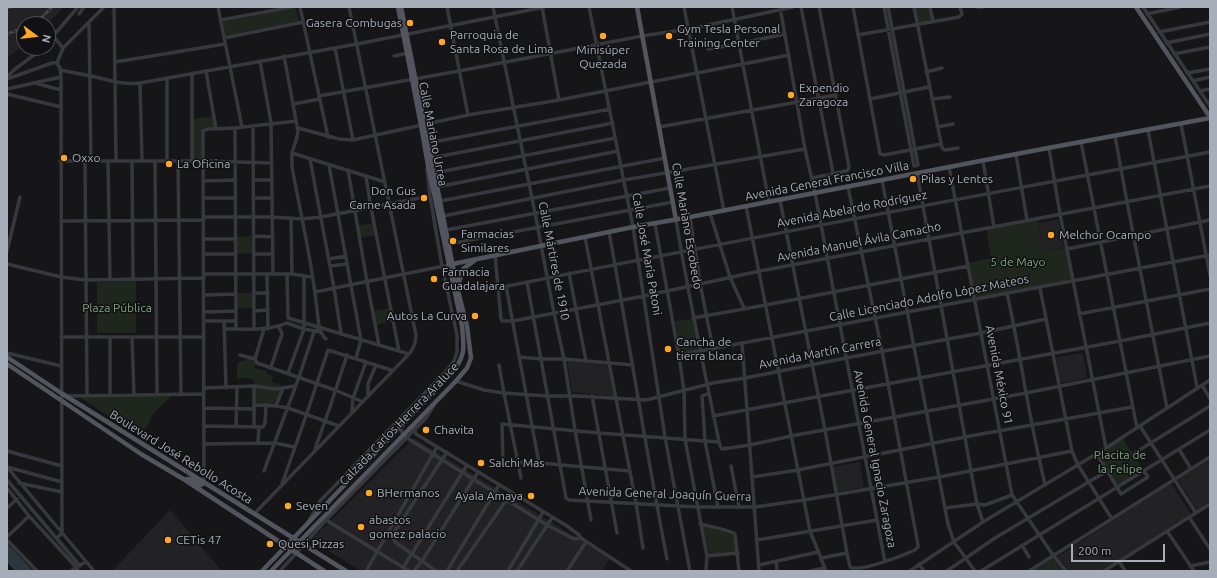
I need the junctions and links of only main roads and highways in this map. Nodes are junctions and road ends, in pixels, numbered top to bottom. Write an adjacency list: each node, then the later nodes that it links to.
1 (398, 7): 5 (main road, Calle Mariano Urrea)
2 (401, 7): 5 (main road, Calle Mariano Urrea)
3 (637, 7): 8 (main road, Calle Mariano Escobedo)
4 (1136, 7): 6 (main road)
5 (405, 34): 7 (main road, Calle Mariano Urrea)
6 (1210, 118): 8 (main road, Avenida General Francisco Villa)
7 (423, 124): 10 (main road, Calle Mariano Urrea); 10 (main road, Calle Mariano Urrea)
8 (676, 220): 9 (main road, Avenida General Francisco Villa)
9 (478, 258): 10 (main road, Avenida General Francisco Villa); 11 (main road)
10 (450, 264): 11 (main road, Calzada Carlos Herrera Araluce); 15 (main road, Calzada Carlos Herrera Araluce)
11 (457, 287): 21 (main road, Calzada Carlos Herrera Araluce)
12 (7, 357): 17 (main road, Boulevard José Rebollo Acosta)
13 (7, 364): 16 (main road, Boulevard José Rebollo Acosta)
14 (435, 383): 15 (main road)
15 (439, 387): 20 (main road, Calzada Carlos Herrera Araluce)
16 (138, 452): 17 (main road); 18 (main road, Boulevard José Rebollo Acosta)
17 (159, 455): 19 (main road, Boulevard José Rebollo Acosta)
18 (185, 480): 19 (main road); 22 (main road, Boulevard José Rebollo Acosta)
19 (204, 483): 20 (main road, Boulevard José Rebollo Acosta)
20 (294, 538): 21 (main road, Boulevard José Rebollo Acosta); 22 (main road, Calzada Carlos Herrera Araluce)
21 (299, 542): 23 (main road, Calzada Carlos Herrera Araluce); 27 (main road, Boulevard José Rebollo Acosta)
22 (286, 546): 23 (main road, Boulevard José Rebollo Acosta); 24 (main road, Calzada Carlos Herrera Araluce)
23 (292, 549): 25 (main road, Calzada Carlos Herrera Araluce); 26 (main road, Boulevard José Rebollo Acosta)
24 (262, 571)
25 (272, 571)
26 (324, 571)
27 (346, 571)

